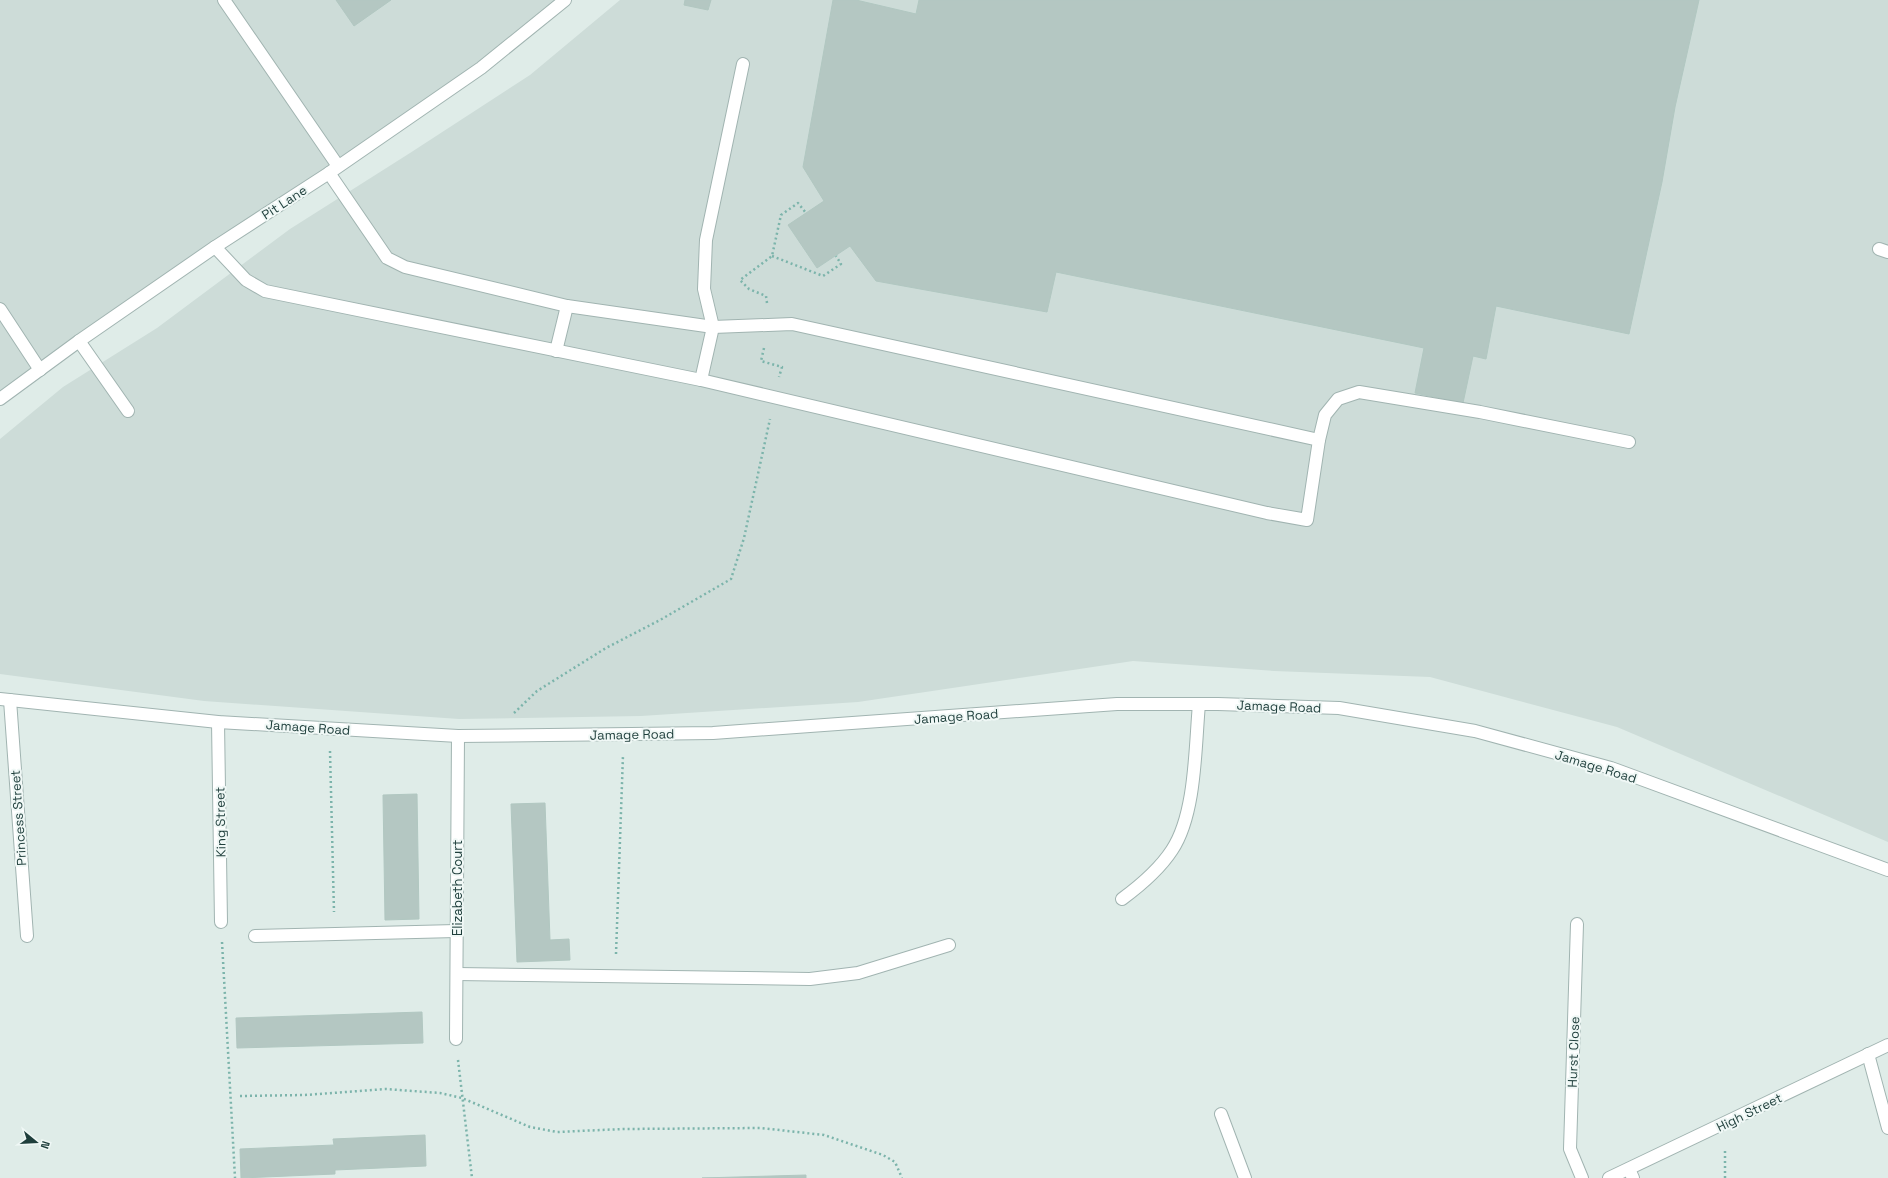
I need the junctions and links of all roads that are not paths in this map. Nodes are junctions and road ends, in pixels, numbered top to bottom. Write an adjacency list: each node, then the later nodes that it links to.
1 (224, 0): 4 (street)
2 (565, 0): 4 (street, Pit Lane)
3 (743, 64): 8 (street)
4 (334, 169): 5 (street, Pit Lane); 6 (street)
5 (215, 247): 9 (street, Pit Lane); 10 (street)
6 (568, 306): 8 (street); 10 (street)
7 (0, 309): 11 (street)
8 (713, 327): 12 (street); 15 (street)
9 (79, 341): 11 (street, Pit Lane); 14 (street)
10 (556, 351): 12 (street)
11 (40, 370): 13 (street, Pit Lane)
12 (701, 380): 15 (street)
13 (0, 399)
14 (128, 411)
15 (1319, 440): 16 (street)
16 (1629, 442)
17 (5, 699): 19 (street, Jamage Road); 26 (street, Princess Street)
18 (1199, 704): 20 (street, Jamage Road); 21 (street, Jamage Road); 22 (street)
19 (218, 722): 20 (street, Jamage Road); 23 (street, King Street)
20 (458, 736): 25 (street, Elizabeth Court)
21 (1888, 870)
22 (1122, 900)
23 (221, 922)
24 (1577, 924): 37 (street, Hurst Close)
25 (456, 932): 27 (street); 29 (street, Elizabeth Court)
26 (27, 936)
27 (255, 936)
28 (948, 945): 29 (street)
29 (457, 974): 30 (street, Elizabeth Court)
30 (456, 1039)
31 (1888, 1045): 32 (street, High Street)
32 (1868, 1054): 34 (street); 35 (street, High Street)
33 (1221, 1114): 36 (street)
34 (1888, 1128)
35 (1631, 1174): 38 (street, High Street)
36 (1245, 1178)
37 (1582, 1178)
38 (1609, 1178)

